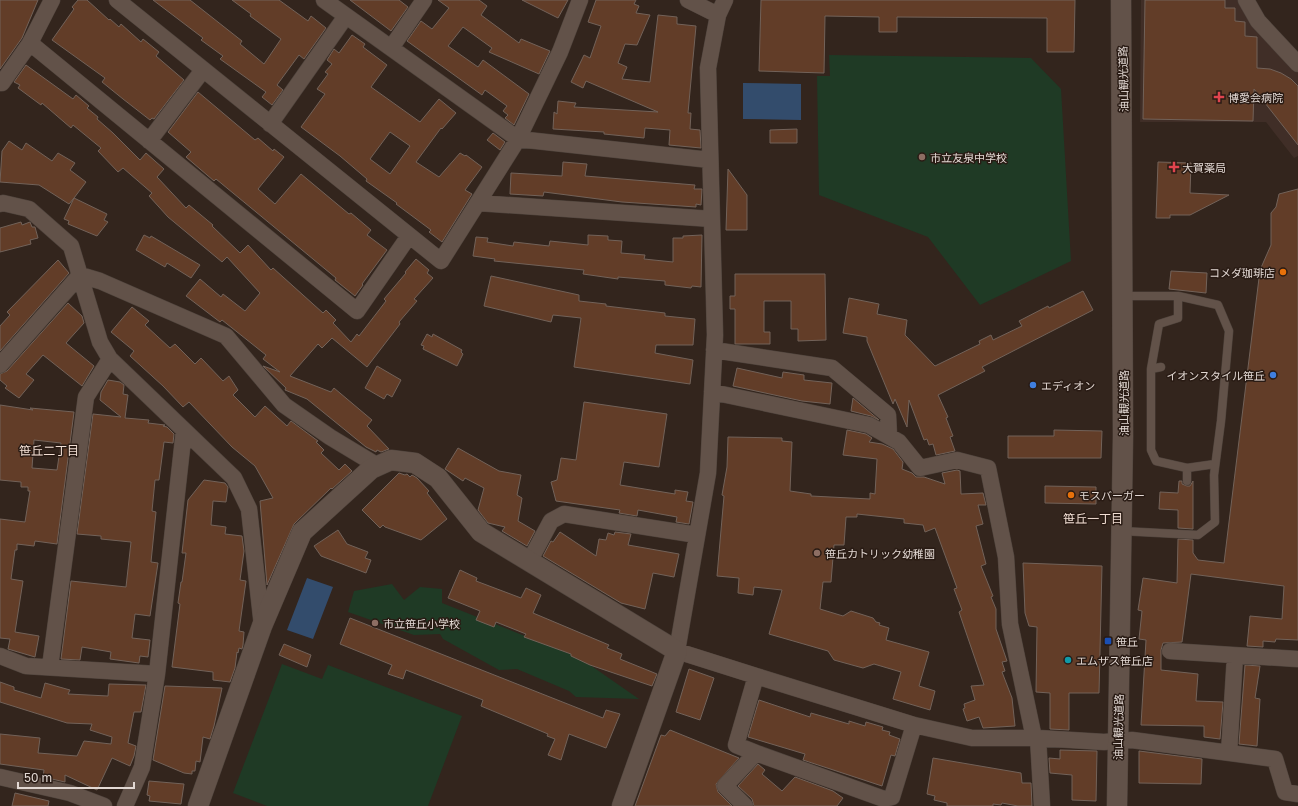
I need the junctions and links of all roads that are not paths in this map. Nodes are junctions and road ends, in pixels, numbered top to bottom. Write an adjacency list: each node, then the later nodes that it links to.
1 (52, 0): 12 (street)
2 (117, 0): 15 (street)
3 (324, 0): 11 (street)
4 (424, 0): 13 (street)
5 (580, 0): 18 (street)
6 (688, 0): 10 (street)
7 (725, 0): 10 (street)
8 (1121, 0): 26 (street, 油山観光道路)
9 (1246, 0): 14 (street)
10 (718, 15): 20 (street)
11 (346, 16): 13 (street); 17 (street)
12 (30, 43): 16 (street); 19 (street)
13 (391, 48): 18 (street)
14 (1298, 64)
15 (203, 70): 17 (street); 19 (street)
16 (0, 83)
17 (270, 124): 24 (street)
18 (518, 139): 20 (street); 21 (street)
19 (149, 141): 24 (street)
20 (710, 160): 23 (street)
21 (478, 203): 23 (street); 24 (street)
22 (0, 204): 25 (street)
23 (712, 219): 28 (street)
24 (409, 236)
25 (80, 275): 29 (street); 30 (street); 37 (street)
26 (1123, 296): 27 (lane); 40 (street, 油山観光道路)
27 (1178, 296): 32 (lane); 36 (lane)
28 (714, 350): 33 (street); 35 (street)
29 (110, 359): 34 (street); 49 (street)
30 (0, 365)
31 (1161, 367): 32 (lane)
32 (1151, 369): 38 (lane)
33 (712, 392): 35 (street); 41 (street)
34 (184, 430): 43 (street); 50 (street)
35 (889, 436): 53 (street)
36 (1215, 464): 38 (lane); 40 (lane)
37 (378, 466): 42 (street); 43 (street)
38 (1187, 468): 39 (lane)
39 (1187, 481)
40 (1120, 531): 54 (street, 油山観光道路)
41 (697, 534): 42 (street); 44 (street)
42 (529, 562): 44 (street)
43 (262, 626): 61 (street)
44 (677, 651): 51 (street); 62 (street)
45 (1170, 651): 47 (street)
46 (0, 656): 49 (street)
47 (1235, 656): 48 (street); 56 (street)
48 (1297, 659)
49 (50, 667): 50 (street)
50 (157, 674): 60 (street)
51 (756, 676): 52 (street); 55 (street)
52 (914, 725): 53 (street); 55 (street)
53 (1036, 738): 54 (street); 64 (street)
54 (1118, 741): 56 (street); 65 (street, 油山観光道路)
55 (756, 753): 63 (street)
56 (1229, 753): 58 (street)
57 (0, 777): 59 (street)
58 (1298, 794)
59 (104, 806)
60 (125, 806)
61 (198, 806)
62 (622, 806)
63 (745, 806)
64 (1042, 806)
65 (1118, 806)

